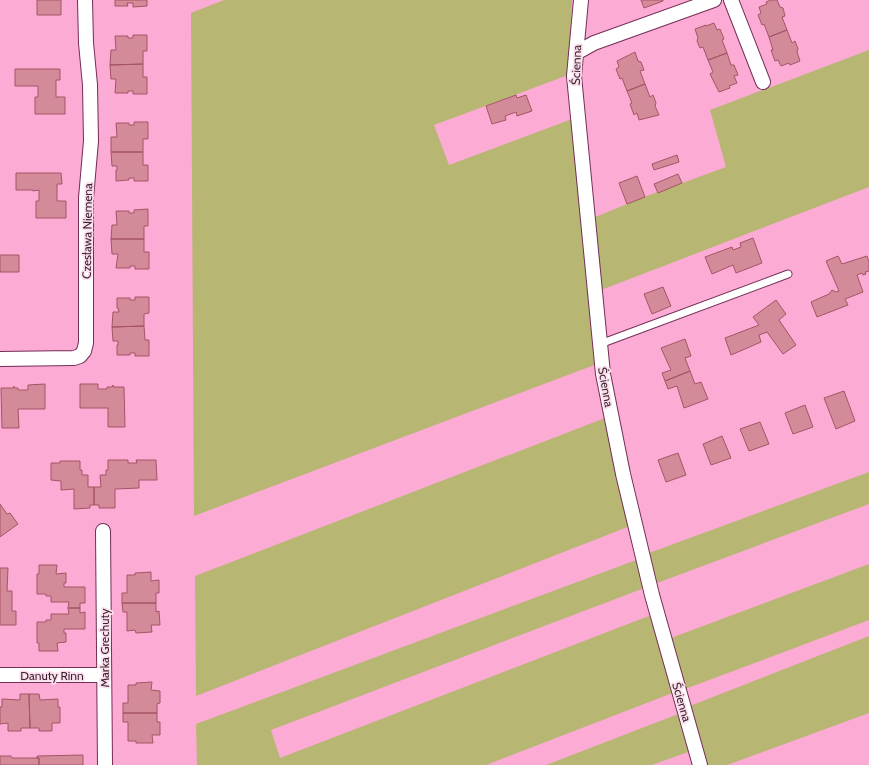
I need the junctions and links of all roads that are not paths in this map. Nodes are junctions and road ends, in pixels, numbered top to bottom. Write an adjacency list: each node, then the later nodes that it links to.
1 (84, 0): 9 (street, Czesława Niemena)
2 (581, 0): 5 (street, Ścienna)
3 (714, 0): 5 (street)
4 (731, 0): 6 (street)
5 (576, 53): 8 (street, Ścienna)
6 (763, 82)
7 (788, 274): 8 (lane)
8 (600, 344): 14 (street, Ścienna)
9 (0, 359)
10 (103, 531): 12 (street, Marka Grechuty)
11 (0, 675): 12 (street, Danuty Rinn)
12 (104, 675): 13 (street, Marka Grechuty)
13 (105, 765)
14 (700, 765)

